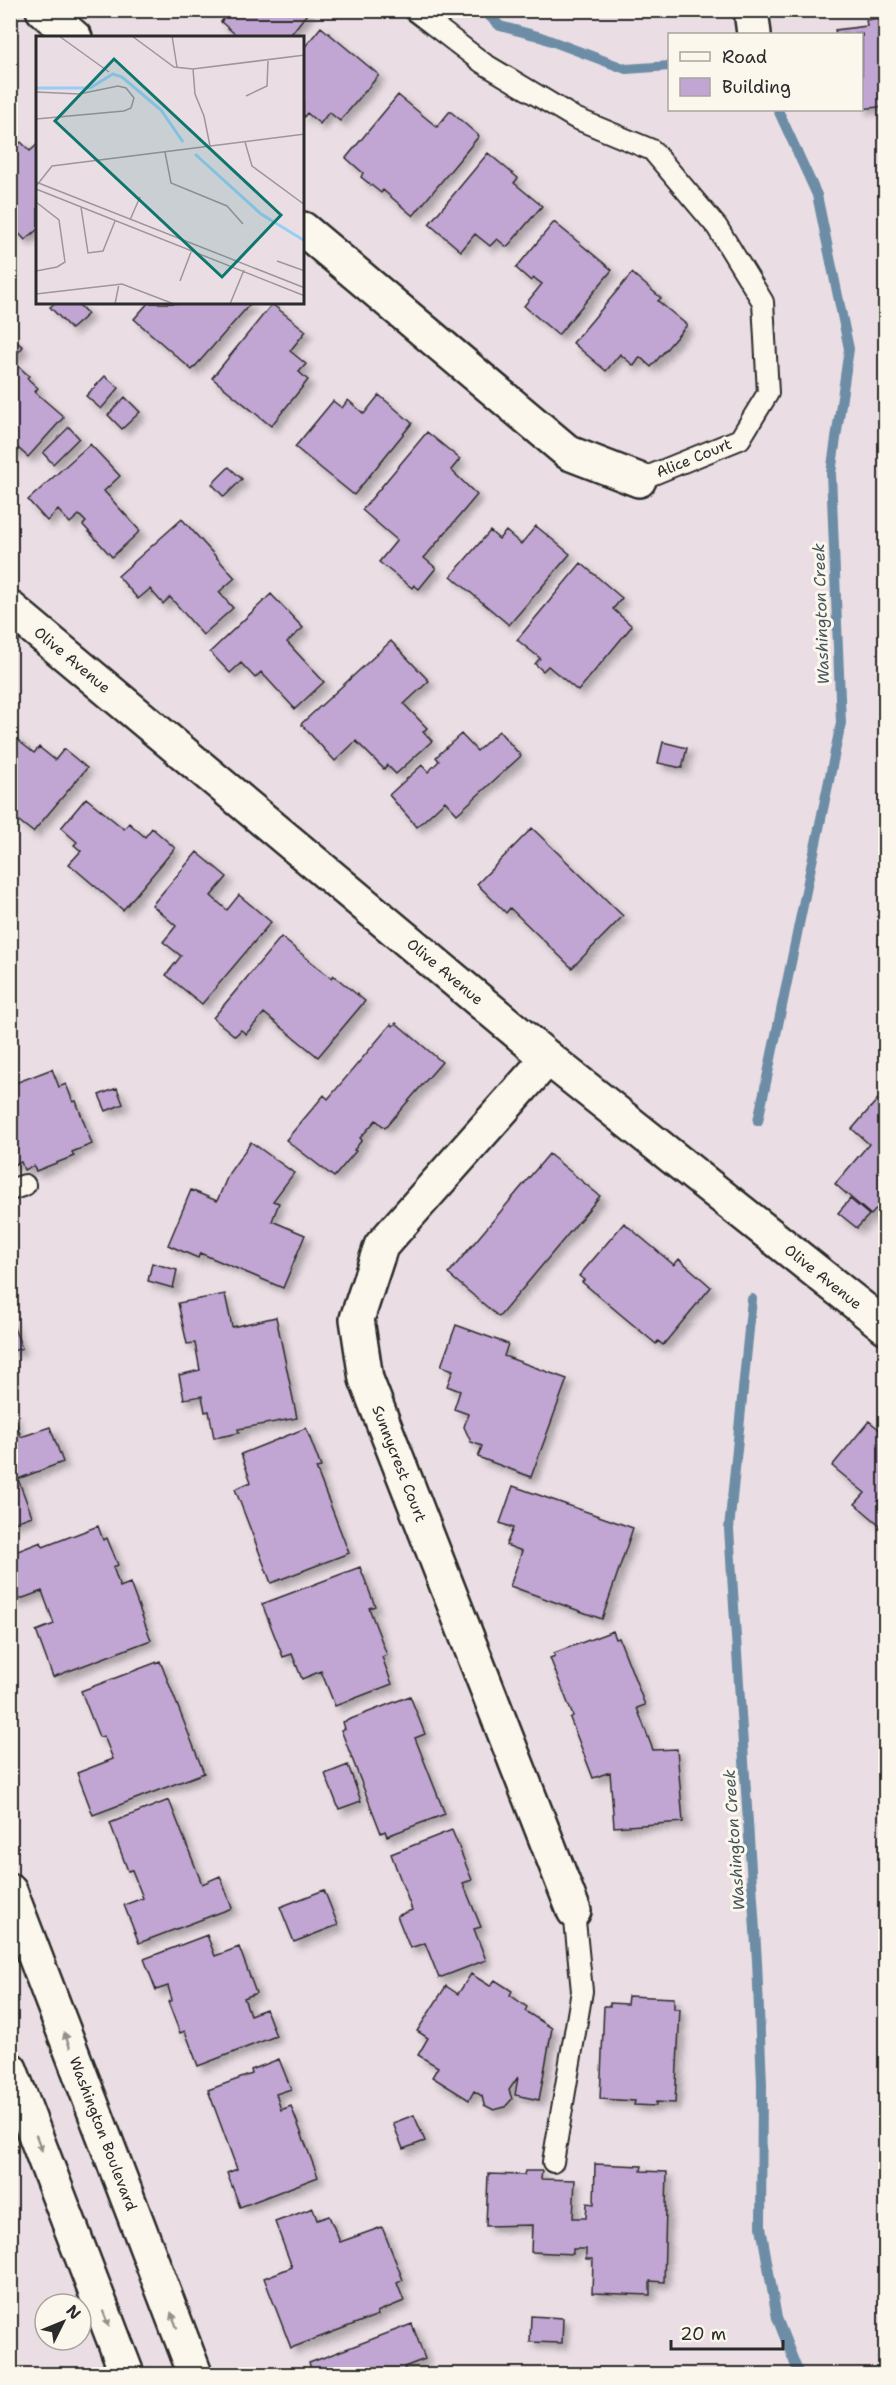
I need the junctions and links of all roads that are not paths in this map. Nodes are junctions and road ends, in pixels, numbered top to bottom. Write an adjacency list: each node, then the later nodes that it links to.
1 (43, 10): 5 (street)
2 (414, 10): 7 (lane, Alice Court)
3 (751, 10): 4 (street)
4 (754, 33)
5 (73, 36)
6 (304, 230): 7 (street, Alice Court)
7 (639, 480)
8 (10, 608): 9 (street, Olive Avenue)
9 (548, 1058): 10 (street, Olive Avenue); 12 (street, Sunnycrest Court)
10 (885, 1327)
11 (10, 1891): 16 (street, Washington Boulevard, one-way to 11)
12 (574, 1911): 14 (lane)
13 (10, 2069): 15 (street, one-way to 15)
14 (553, 2162)
15 (127, 2374)
16 (195, 2374)

